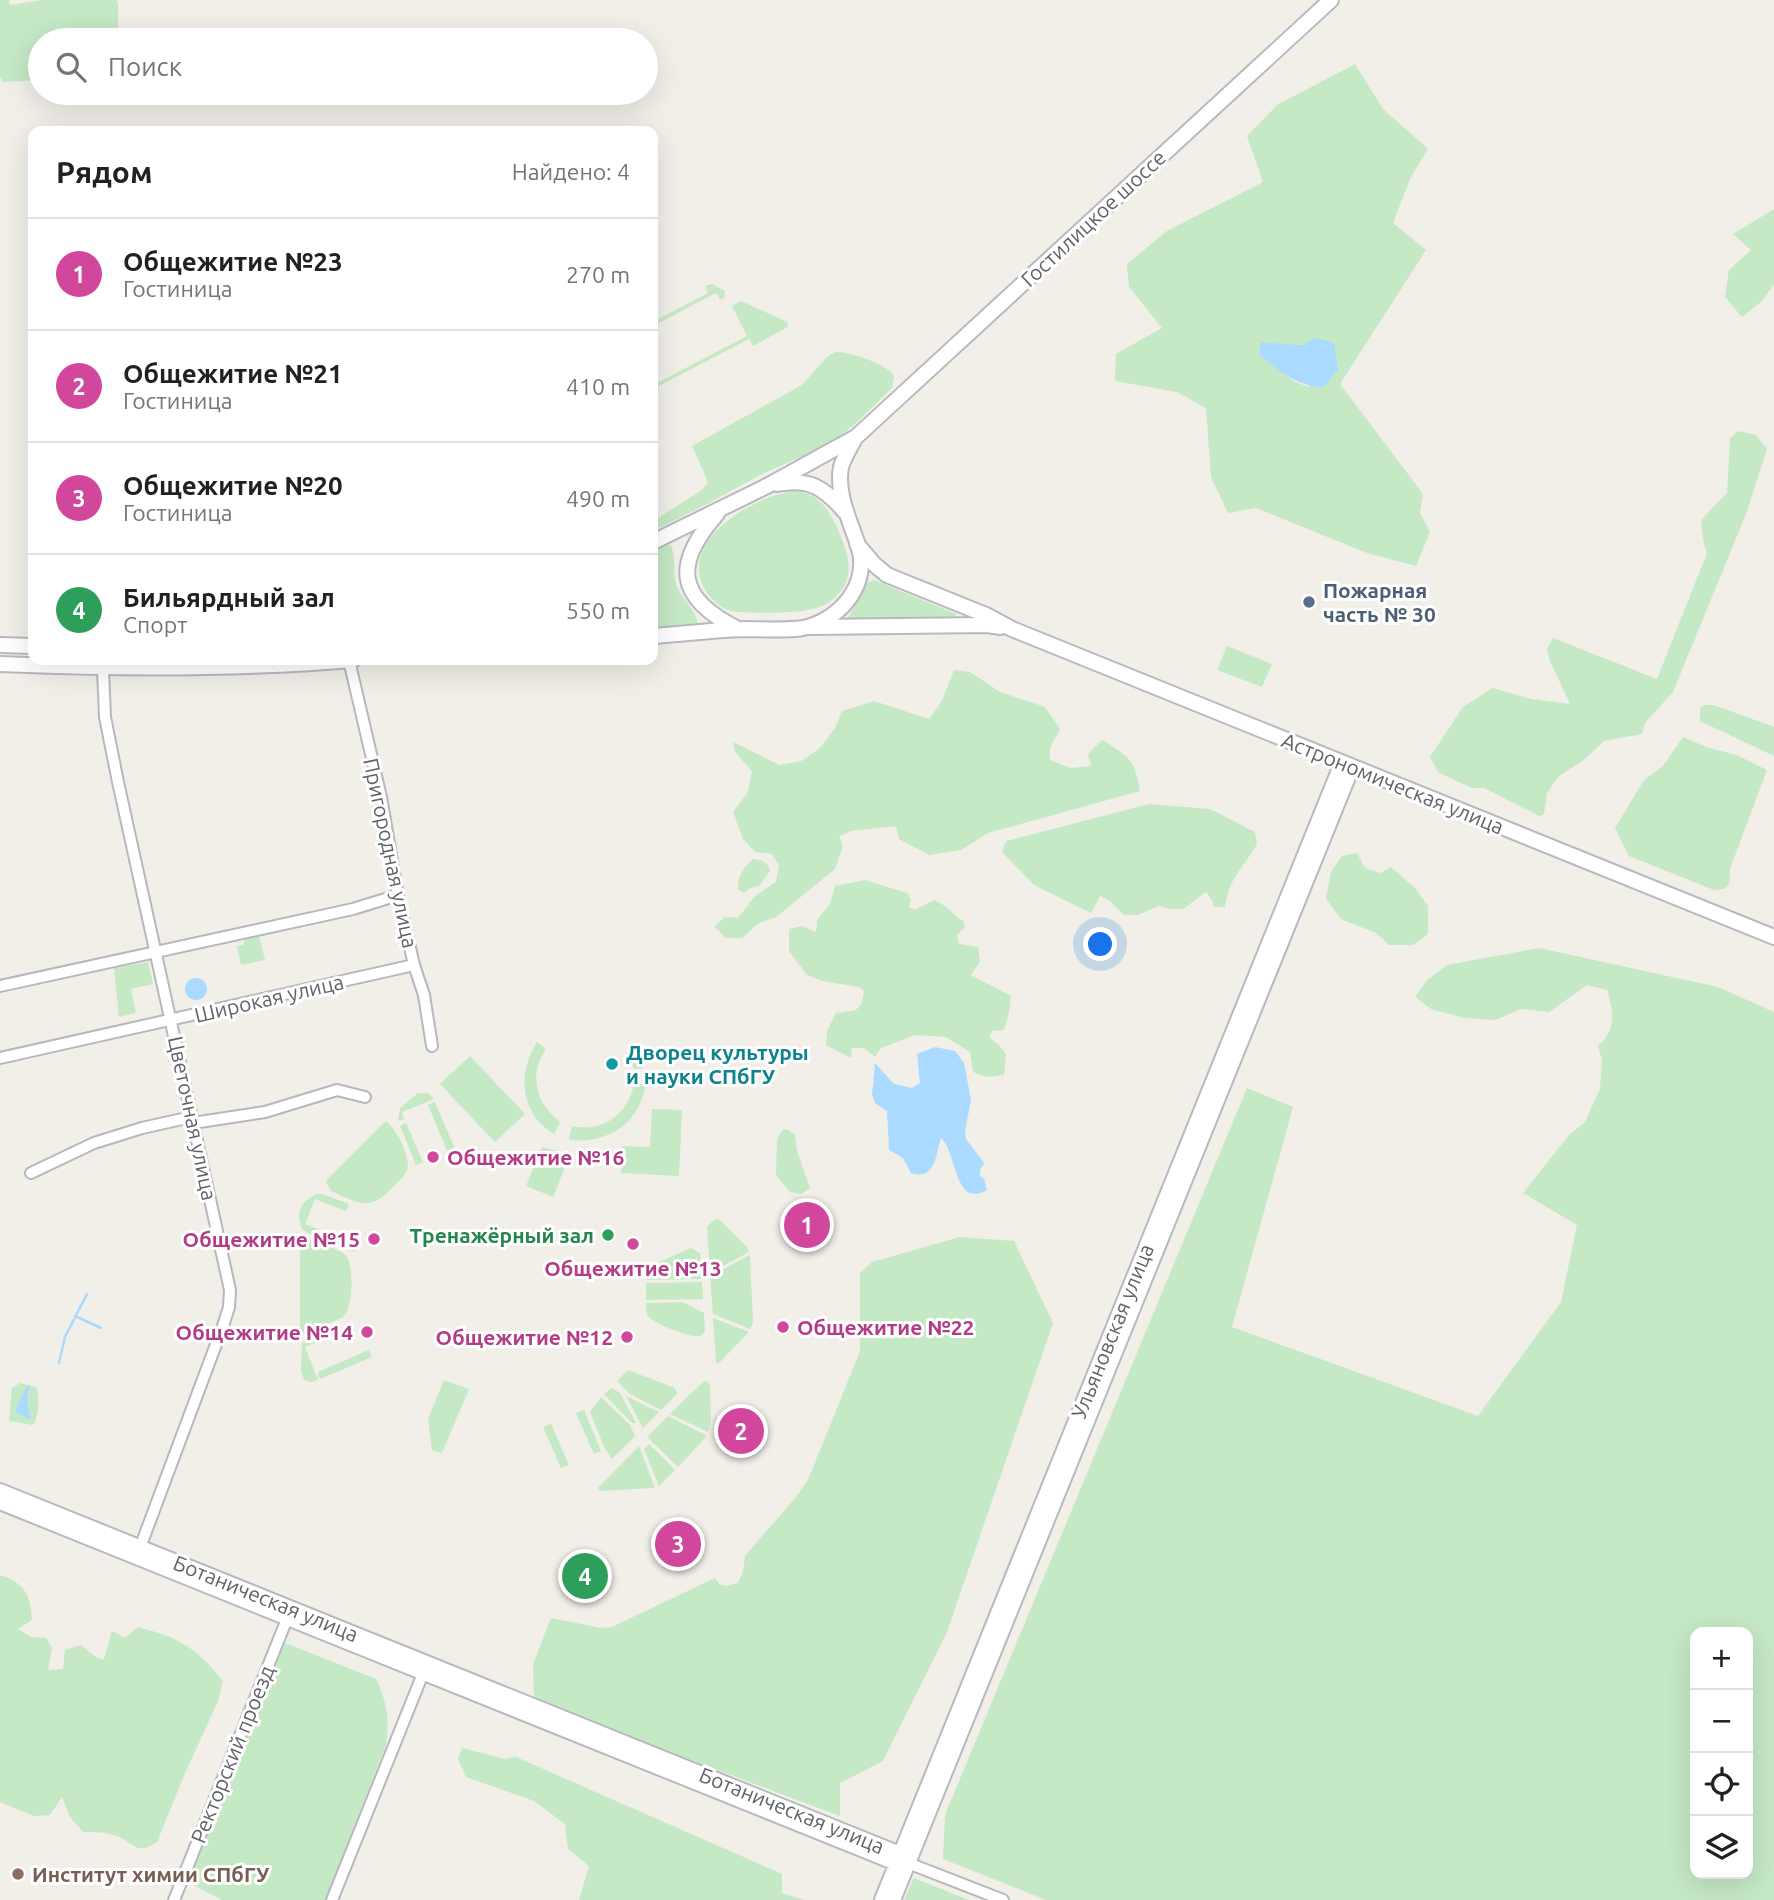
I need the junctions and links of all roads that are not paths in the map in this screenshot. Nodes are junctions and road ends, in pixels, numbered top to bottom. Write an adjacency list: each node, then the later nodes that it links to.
1 (1331, 0): 2 (main road, Гостилицкое шоссе)
2 (856, 437): 3 (main road, Гостилицкое шоссе); 5 (main road, Гостилицкое шоссе)
3 (765, 487): 4 (main road, Гостилицкое шоссе); 5 (main road)
4 (722, 509): 6 (main road, Гостилицкое шоссе); 9 (main road)
5 (845, 512): 7 (main road, Гостилицкое шоссе)
6 (658, 540)
7 (858, 544): 8 (main road, Гостилицкое шоссе); 10 (main road, Астрономическая улица)
8 (803, 628): 9 (main road, Гостилицкое шоссе); 10 (main road, Астрономическая улица)
9 (739, 629): 11 (main road, Гостилицкое шоссе)
10 (1012, 629): 20 (main road, Астрономическая улица)
11 (658, 636)
12 (0, 645): 13 (main road)
13 (28, 646)
14 (0, 664): 15 (main road)
15 (28, 664)
16 (103, 665): 23 (street, Цветочная улица)
17 (178, 665): 18 (main road)
18 (268, 665)
19 (352, 665): 21 (street, Пригородная улица)
20 (1347, 765): 22 (main road, Астрономическая улица); 37 (main road, Ульяновская улица)
21 (398, 895): 23 (street); 24 (street, Пригородная улица)
22 (1774, 937)
23 (157, 952): 25 (street); 26 (street, Цветочная улица)
24 (414, 965): 26 (street, Широкая улица); 27 (street, Пригородная улица)
25 (0, 986)
26 (171, 1020): 28 (street, Широкая улица); 30 (street, Цветочная улица)
27 (432, 1046)
28 (0, 1058)
29 (365, 1097): 30 (street)
30 (192, 1120): 31 (street); 34 (street, Цветочная улица)
31 (31, 1173)
32 (0, 1491): 34 (main road, Ботаническая улица)
33 (0, 1502): 34 (main road, Ботаническая улица)
34 (138, 1552): 35 (main road, Ботаническая улица)
35 (289, 1613): 36 (main road, Ботаническая улица); 38 (street, Ректорский проезд)
36 (425, 1668): 37 (main road, Ботаническая улица); 39 (street)
37 (901, 1860): 40 (main road, Ульяновская улица); 41 (main road, Ульяновская улица); 42 (street)
38 (173, 1900)
39 (332, 1900)
40 (882, 1900)
41 (893, 1900)
42 (1003, 1900)

